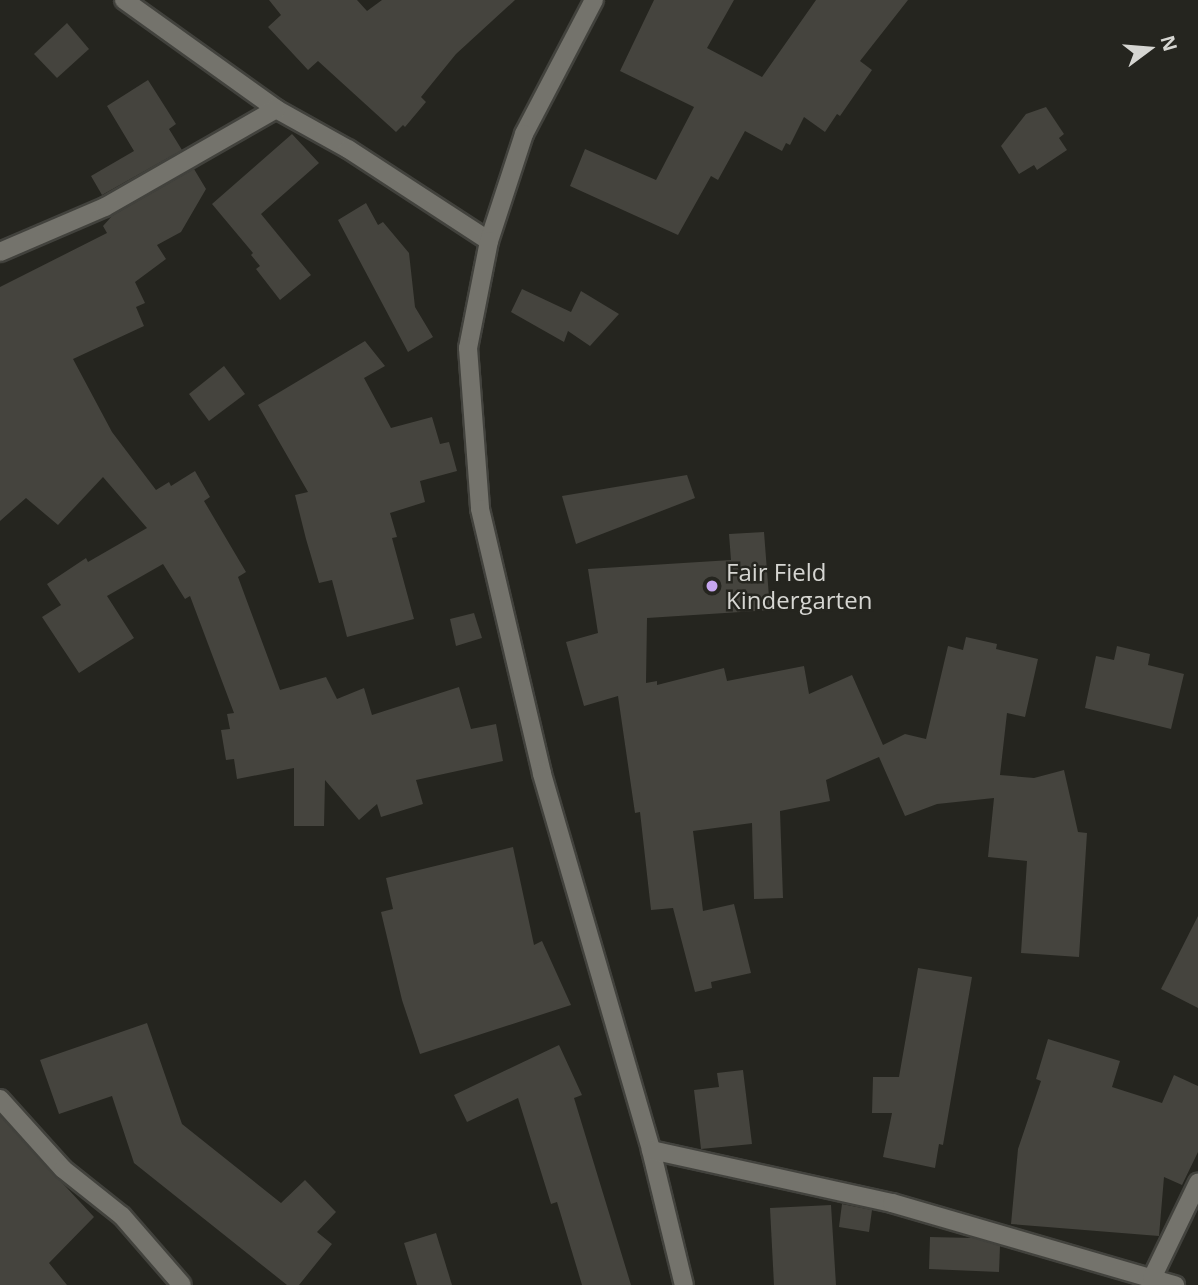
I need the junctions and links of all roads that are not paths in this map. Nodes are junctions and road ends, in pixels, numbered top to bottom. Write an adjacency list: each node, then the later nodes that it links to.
1 (124, 0): 3 (street)
2 (594, 0): 4 (street)
3 (276, 109): 4 (street); 5 (street)
4 (489, 241): 7 (street)
5 (0, 252)
6 (0, 1099): 10 (street)
7 (651, 1150): 9 (street); 11 (street)
8 (1198, 1183): 9 (street)
9 (1152, 1278): 12 (street)
10 (181, 1285)
11 (684, 1285)
12 (1175, 1285)

